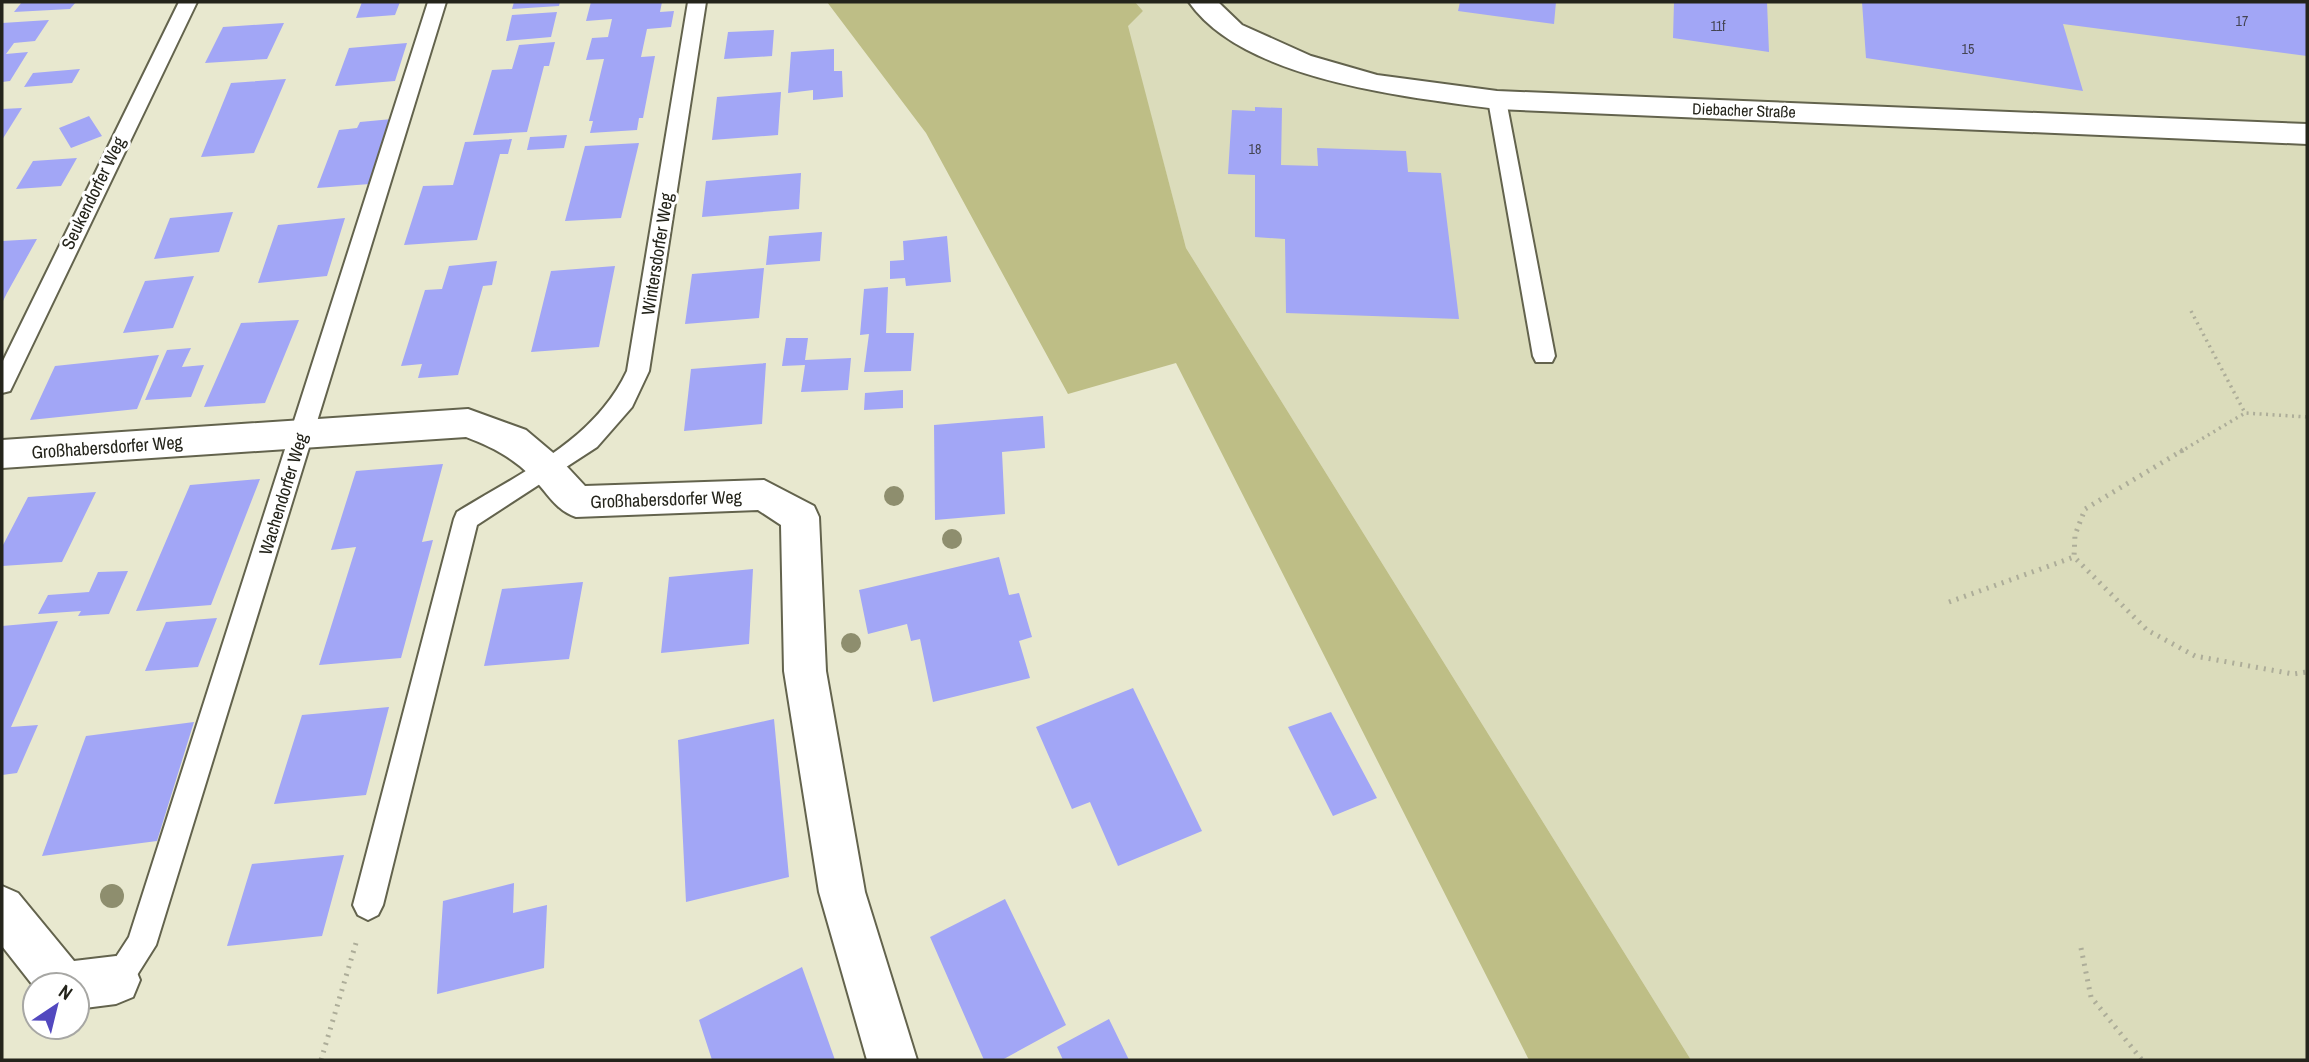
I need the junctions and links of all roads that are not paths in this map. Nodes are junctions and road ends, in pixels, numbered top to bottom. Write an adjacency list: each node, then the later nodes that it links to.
1 (188, 2): 8 (lane, Seukendorfer Weg)
2 (437, 2): 9 (lane, Wachendorfer Weg)
3 (697, 2): 11 (lane, Wintersdorfer Weg)
4 (1203, 2): 5 (street, Diebacher Straße)
5 (1497, 100): 6 (street, Diebacher Straße); 7 (lane)
6 (2307, 134)
7 (1544, 356)
8 (2, 385)
9 (302, 432): 10 (street, Großhabersdorfer Weg); 11 (street, Großhabersdorfer Weg); 15 (lane, Wachendorfer Weg)
10 (2, 454)
11 (545, 467): 12 (lane, Wintersdorfer Weg); 16 (street, Großhabersdorfer Weg)
12 (368, 905)
13 (2, 909): 14 (street)
14 (52, 971)
15 (94, 982)
16 (891, 1060)

